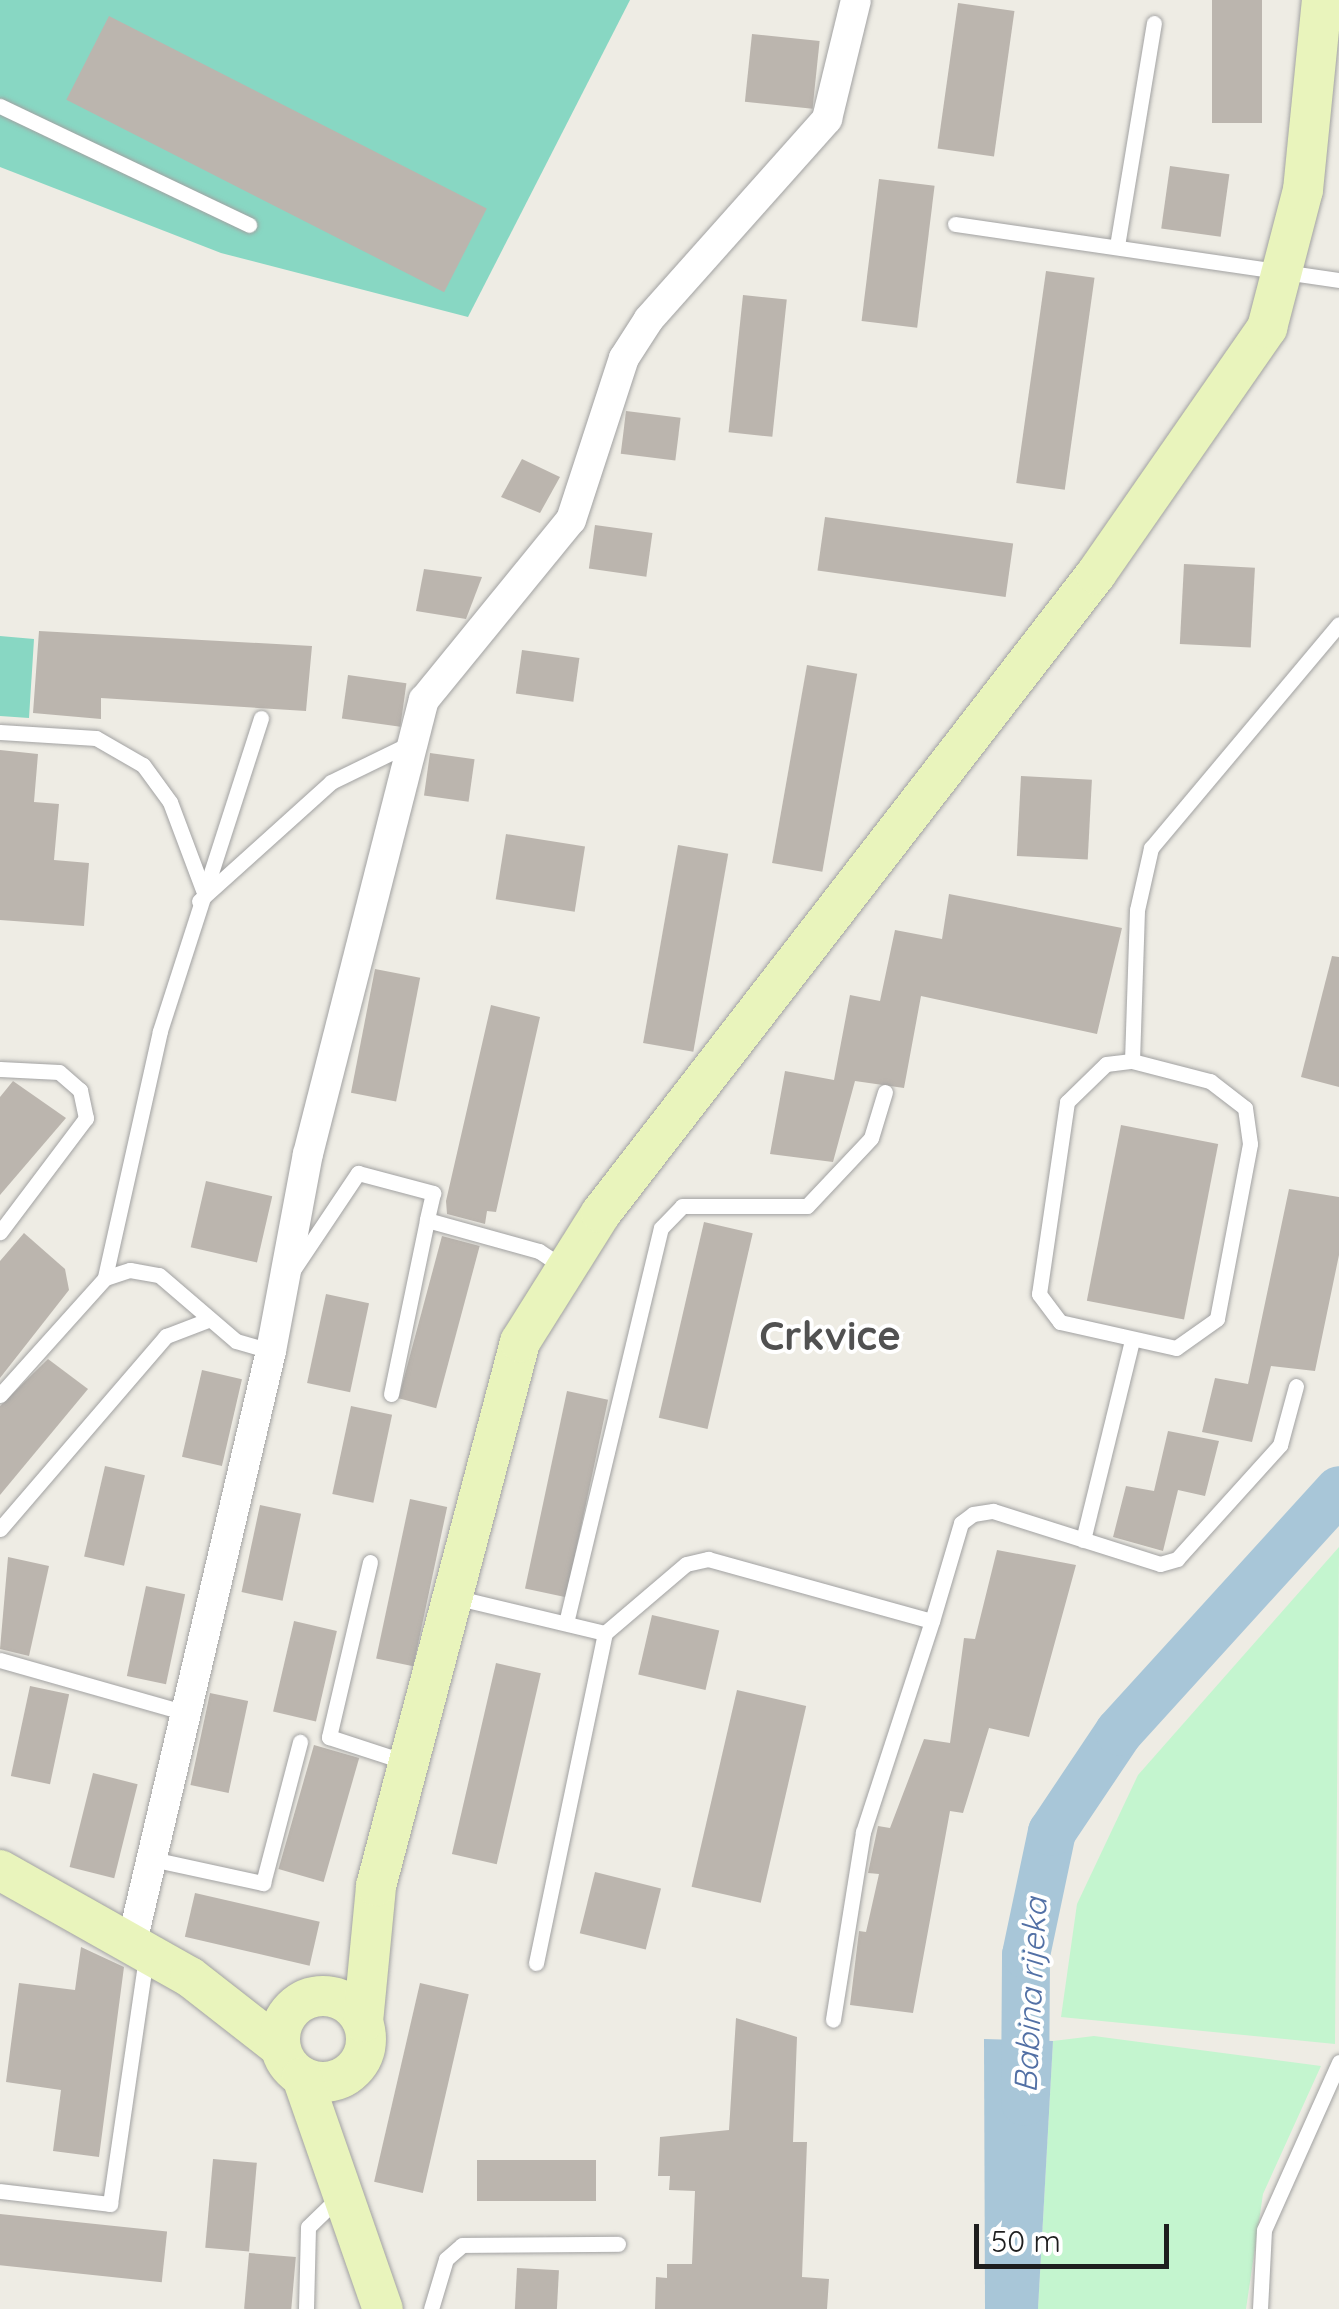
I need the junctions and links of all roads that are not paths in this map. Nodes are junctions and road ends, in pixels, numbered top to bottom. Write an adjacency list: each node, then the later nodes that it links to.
1 (856, 0): 13 (street)
2 (1322, 0): 8 (main road)
3 (1154, 23): 7 (lane)
4 (0, 106): 6 (lane)
5 (955, 224): 7 (lane)
6 (249, 225)
7 (1117, 246): 8 (lane)
8 (1288, 269): 9 (lane); 20 (main road)
9 (1339, 280)
10 (1339, 624): 15 (lane)
11 (261, 718): 14 (lane)
12 (0, 732): 14 (lane)
13 (410, 743): 14 (lane); 22 (street)
14 (200, 896): 21 (lane)
15 (1132, 1061): 24 (lane); 24 (lane)
16 (0, 1069): 19 (lane)
17 (884, 1092): 34 (lane)
18 (426, 1220): 20 (lane); 22 (lane); 27 (lane)
19 (0, 1232)
20 (564, 1268): 32 (main road)
21 (105, 1278): 23 (lane); 28 (lane)
22 (283, 1286): 25 (street)
23 (208, 1320): 25 (lane); 29 (lane)
24 (1132, 1340): 30 (lane)
25 (271, 1350): 37 (street)
26 (1296, 1386): 30 (lane)
27 (391, 1394)
28 (0, 1395)
29 (0, 1530)
30 (1083, 1540): 33 (lane)
31 (370, 1562): 39 (lane)
32 (450, 1596): 34 (lane); 39 (main road)
33 (932, 1621): 35 (lane); 47 (lane)
34 (566, 1624): 35 (lane)
35 (605, 1633): 44 (lane)
36 (0, 1660): 37 (lane)
37 (182, 1712): 40 (street)
38 (300, 1742): 40 (lane)
39 (406, 1762): 42 (main road)
40 (147, 1858): 43 (street)
41 (0, 1870): 43 (main road)
42 (370, 1915): 46 (main road); 48 (main road)
43 (139, 1946): 45 (main road); 53 (lane)
44 (536, 1962)
45 (190, 1977): 46 (main road); 49 (main road)
46 (307, 2000): 48 (main road); 49 (main road)
47 (833, 2020)
48 (363, 2022): 51 (main road)
49 (291, 2062): 51 (main road); 52 (main road)
50 (1339, 2062): 58 (lane)
51 (350, 2074): 52 (main road)
52 (339, 2181): 55 (lane); 56 (main road)
53 (0, 2191)
54 (618, 2244): 57 (lane)
55 (306, 2309)
56 (383, 2309)
57 (431, 2309)
58 (1260, 2309)

